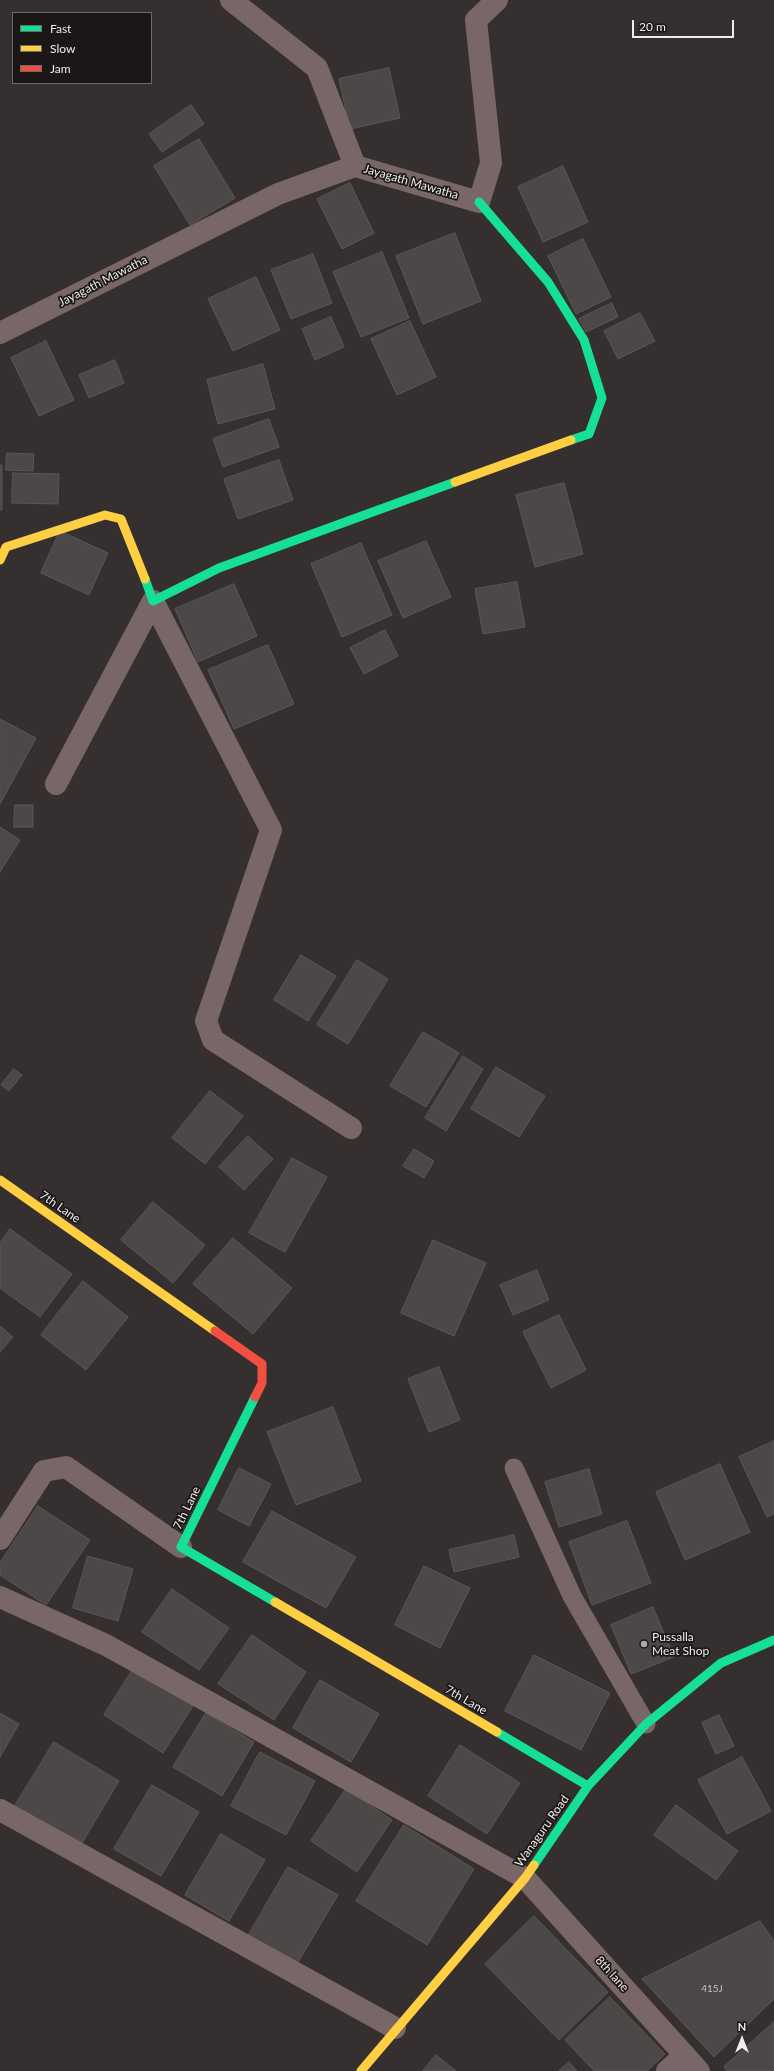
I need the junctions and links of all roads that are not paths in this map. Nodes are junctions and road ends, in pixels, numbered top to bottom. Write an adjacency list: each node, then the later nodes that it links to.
1 (231, 0): 3 (street)
2 (496, 0): 4 (street)
3 (355, 166): 4 (street, Jayagath Mawatha); 5 (street, Jayagath Mawatha)
4 (480, 202): 7 (street)
5 (0, 333)
6 (0, 560): 7 (street)
7 (153, 601): 8 (street); 9 (street)
8 (56, 784)
9 (351, 1128)
10 (0, 1180): 13 (street, 7th Lane)
11 (514, 1468): 16 (lane)
12 (0, 1539): 13 (street)
13 (181, 1547): 17 (street, 7th Lane)
14 (0, 1597): 19 (street, 8th lane)
15 (774, 1640): 16 (street, Wanaguru Road)
16 (646, 1724): 17 (street, Wanaguru Road)
17 (588, 1786): 19 (street, Wanaguru Road)
18 (0, 1810): 20 (street)
19 (524, 1878): 20 (street, Wanaguru Road); 21 (street, 8th lane)
20 (395, 2028): 22 (street, Wanaguru Road)
21 (685, 2055): 23 (street); 24 (street, 8th lane)
22 (361, 2071)
23 (667, 2071)
24 (700, 2071)

